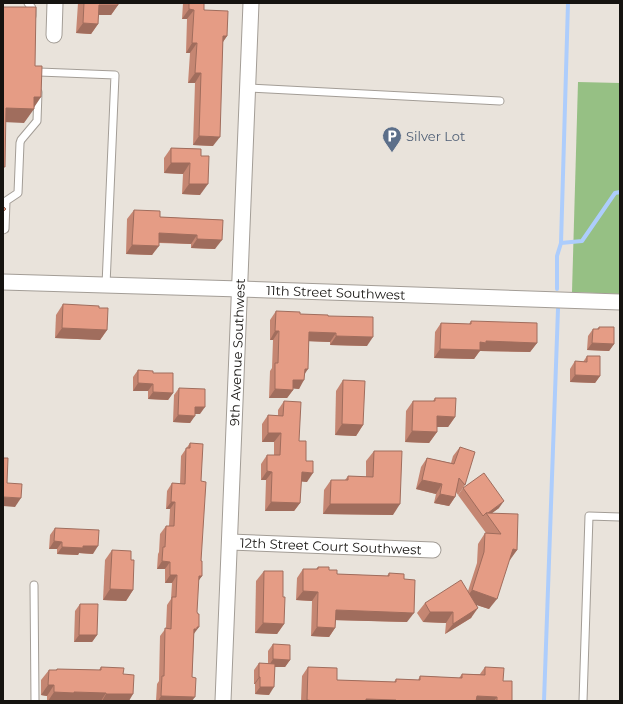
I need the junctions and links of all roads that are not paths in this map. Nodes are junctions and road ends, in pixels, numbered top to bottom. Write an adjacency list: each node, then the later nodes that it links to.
1 (28, 3): 4 (lane)
2 (55, 3): 5 (street)
3 (251, 3): 6 (street, 9th Avenue Southwest)
4 (32, 22)
5 (54, 35)
6 (248, 88): 7 (lane); 11 (street, 9th Avenue Southwest)
7 (500, 101)
8 (3, 230): 10 (lane)
9 (3, 282): 10 (street, 11th Street Southwest)
10 (106, 285): 11 (street, 11th Street Southwest)
11 (240, 289): 12 (street, 11th Street Southwest); 14 (street, 9th Avenue Southwest)
12 (620, 302)
13 (620, 517): 19 (lane)
14 (230, 542): 15 (street, 12th Street Court Southwest); 18 (street, 9th Avenue Southwest)
15 (433, 550)
16 (34, 585): 17 (lane)
17 (35, 701)
18 (223, 701)
19 (583, 701)

